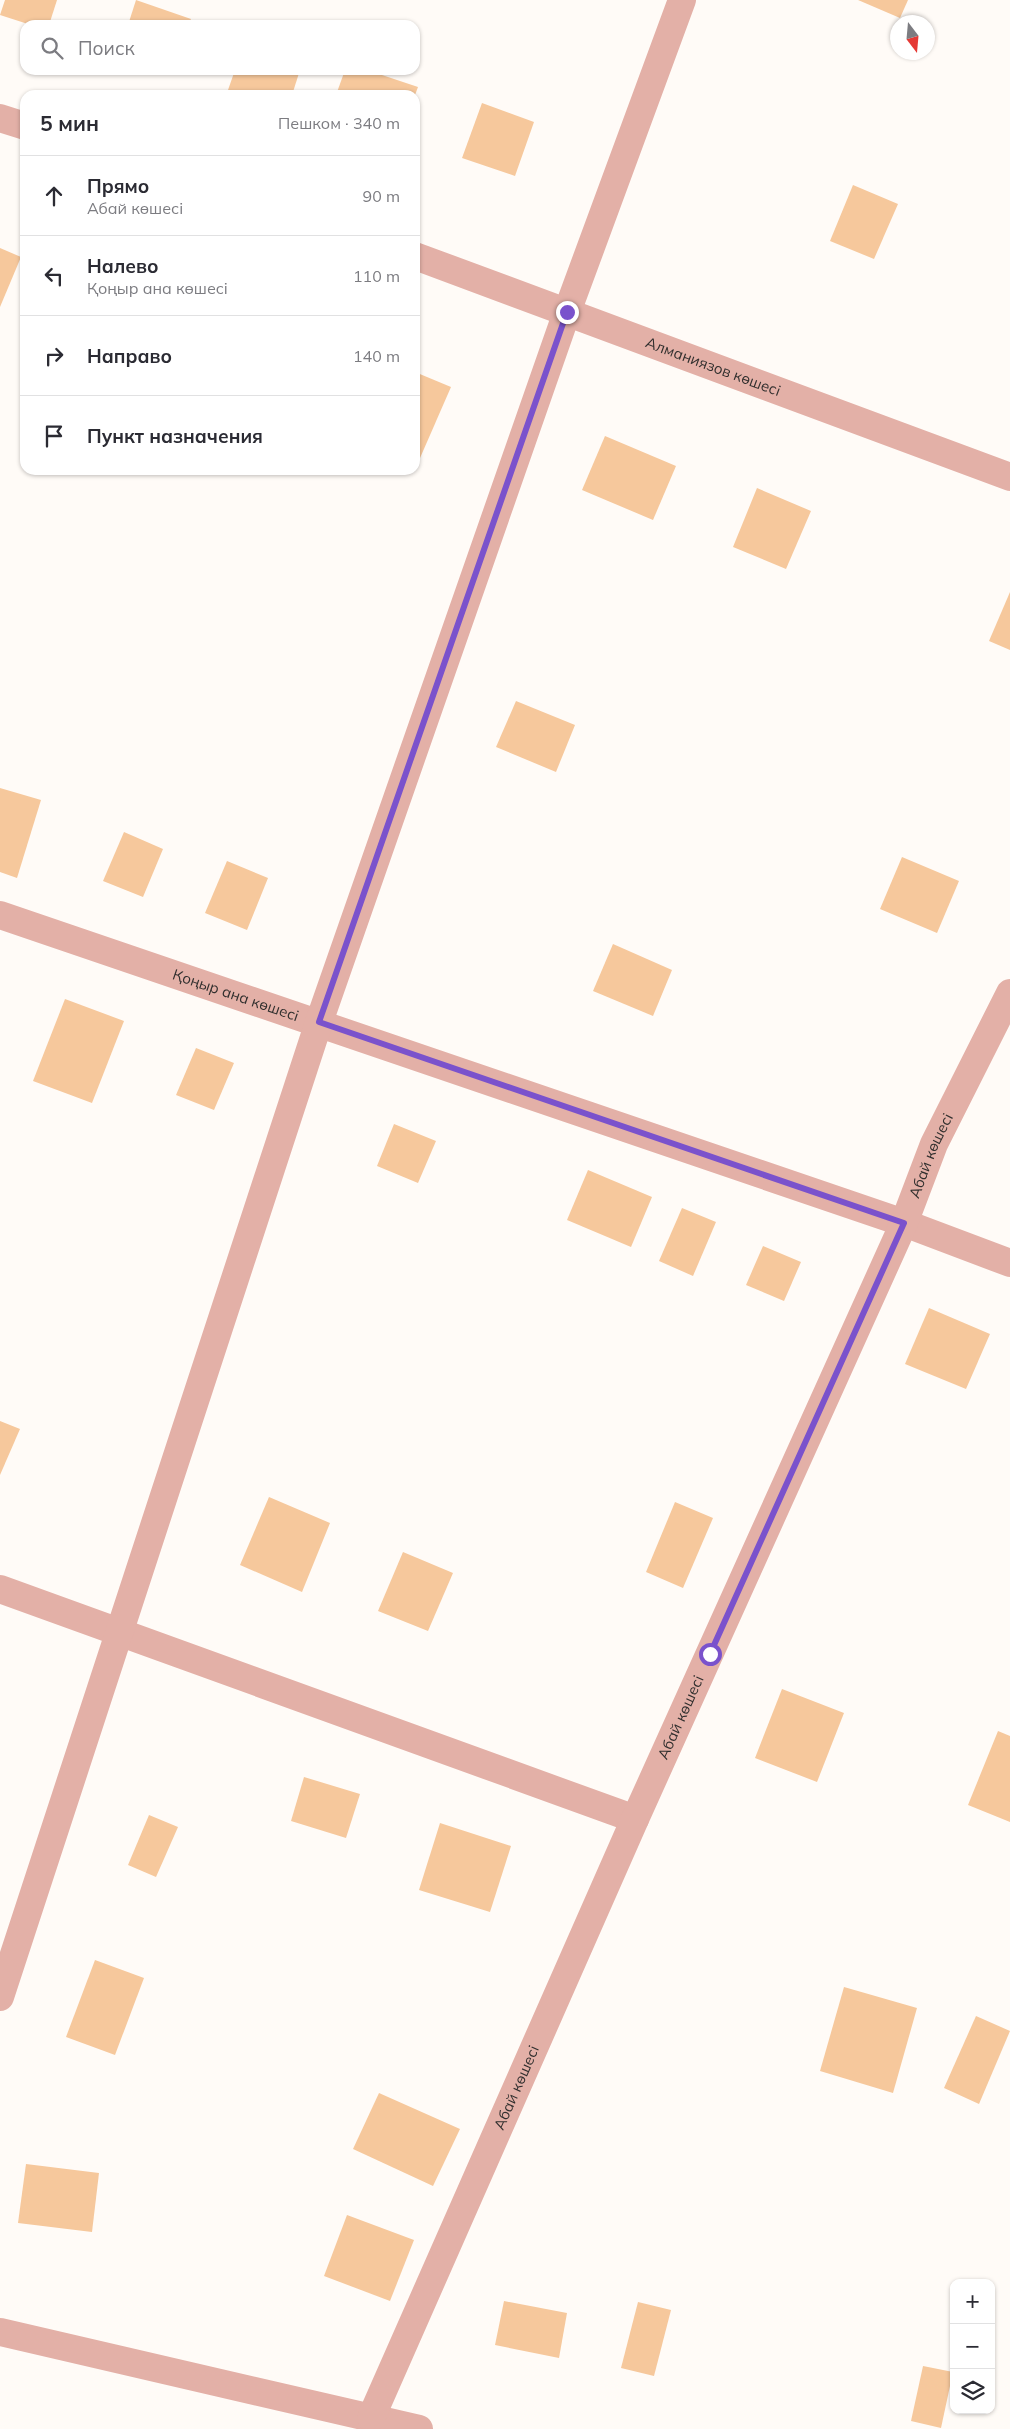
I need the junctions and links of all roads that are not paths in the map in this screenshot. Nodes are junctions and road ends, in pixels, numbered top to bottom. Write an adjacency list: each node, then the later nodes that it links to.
1 (682, 0): 5 (street)
2 (0, 118): 3 (street)
3 (20, 124)
4 (420, 258): 5 (street, Алманиязов көшесі)
5 (567, 312): 6 (street, Алманиязов көшесі); 9 (street)
6 (1010, 477)
7 (0, 915): 9 (street, Қоңыр ана көшесі)
8 (1010, 993): 10 (street, Абай көшесі)
9 (319, 1022): 10 (street, Қоңыр ана көшесі); 13 (street)
10 (904, 1223): 11 (street, Қоңыр ана көшесі); 14 (street, Абай көшесі)
11 (1010, 1263)
12 (0, 1589): 13 (street)
13 (120, 1632): 14 (street); 15 (street)
14 (635, 1819): 17 (street, Абай көшесі)
15 (0, 1997)
16 (0, 2332): 17 (street)
17 (371, 2418): 18 (street)
18 (419, 2429)

